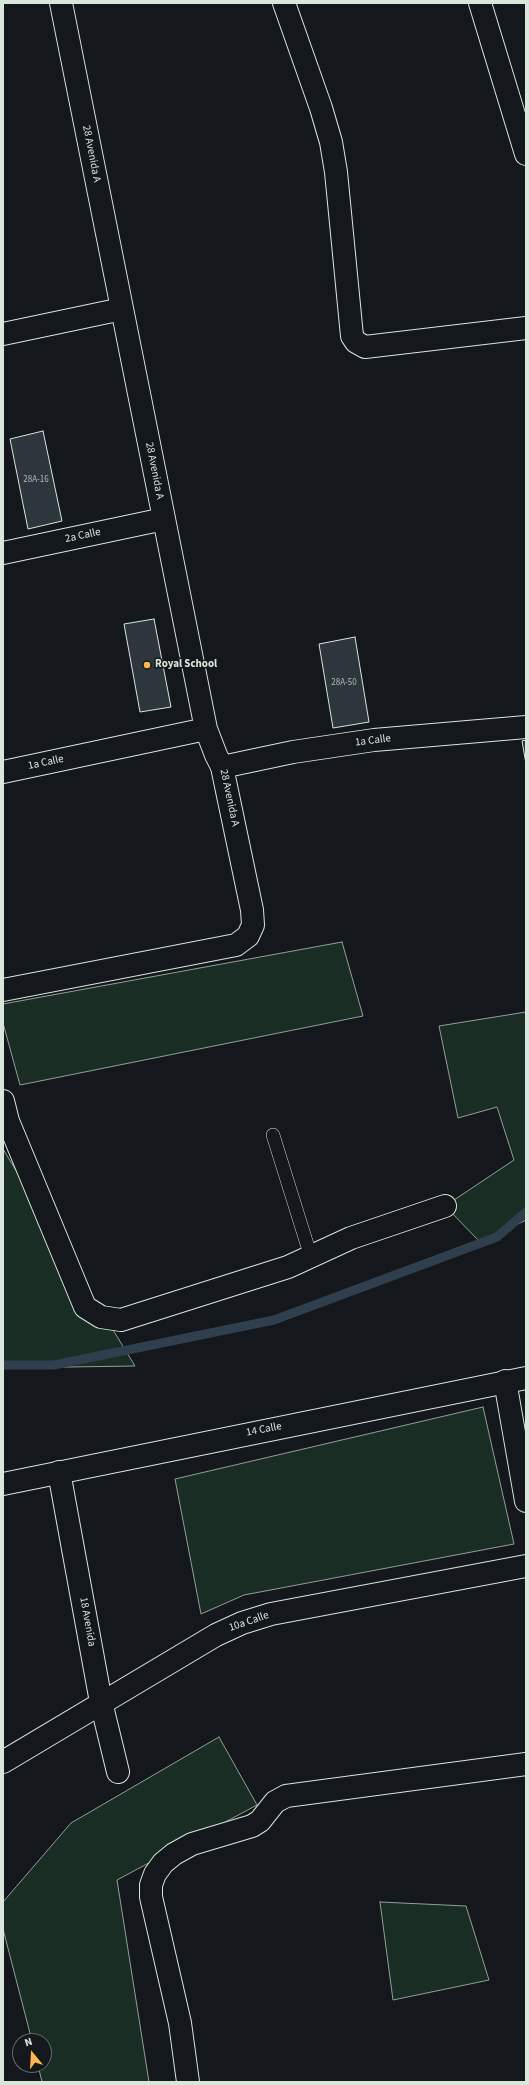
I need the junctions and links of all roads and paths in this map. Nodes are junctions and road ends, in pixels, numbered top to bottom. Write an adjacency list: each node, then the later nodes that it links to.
1 (61, 3): 5 (street, 28 Avenida A)
2 (284, 3): 6 (street)
3 (480, 3): 4 (street)
4 (526, 154)
5 (122, 309): 7 (street); 8 (street, 28 Avenida A)
6 (526, 328)
7 (3, 334)
8 (164, 519): 9 (street, 2a Calle); 11 (street, 28 Avenida A)
9 (3, 553)
10 (526, 727): 12 (street, 1a Calle)
11 (206, 729): 12 (street, 28 Avenida A); 13 (street, 1a Calle)
12 (222, 767): 14 (street, 28 Avenida A)
13 (3, 772)
14 (3, 990)
15 (3, 1101): 18 (street)
16 (273, 1135): 18 (lane)
17 (445, 1206): 18 (street)
18 (311, 1257)
19 (516, 1380): 20 (street, 14 Calle); 22 (street)
20 (59, 1472): 21 (street, 14 Calle); 24 (street, 18 Avenida)
21 (3, 1484)
22 (526, 1501)
23 (526, 1566): 24 (street, 10a Calle)
24 (101, 1702): 25 (street, 10a Calle); 27 (street, 18 Avenida)
25 (3, 1762)
26 (526, 1764): 28 (street)
27 (118, 1772)
28 (188, 2082)

